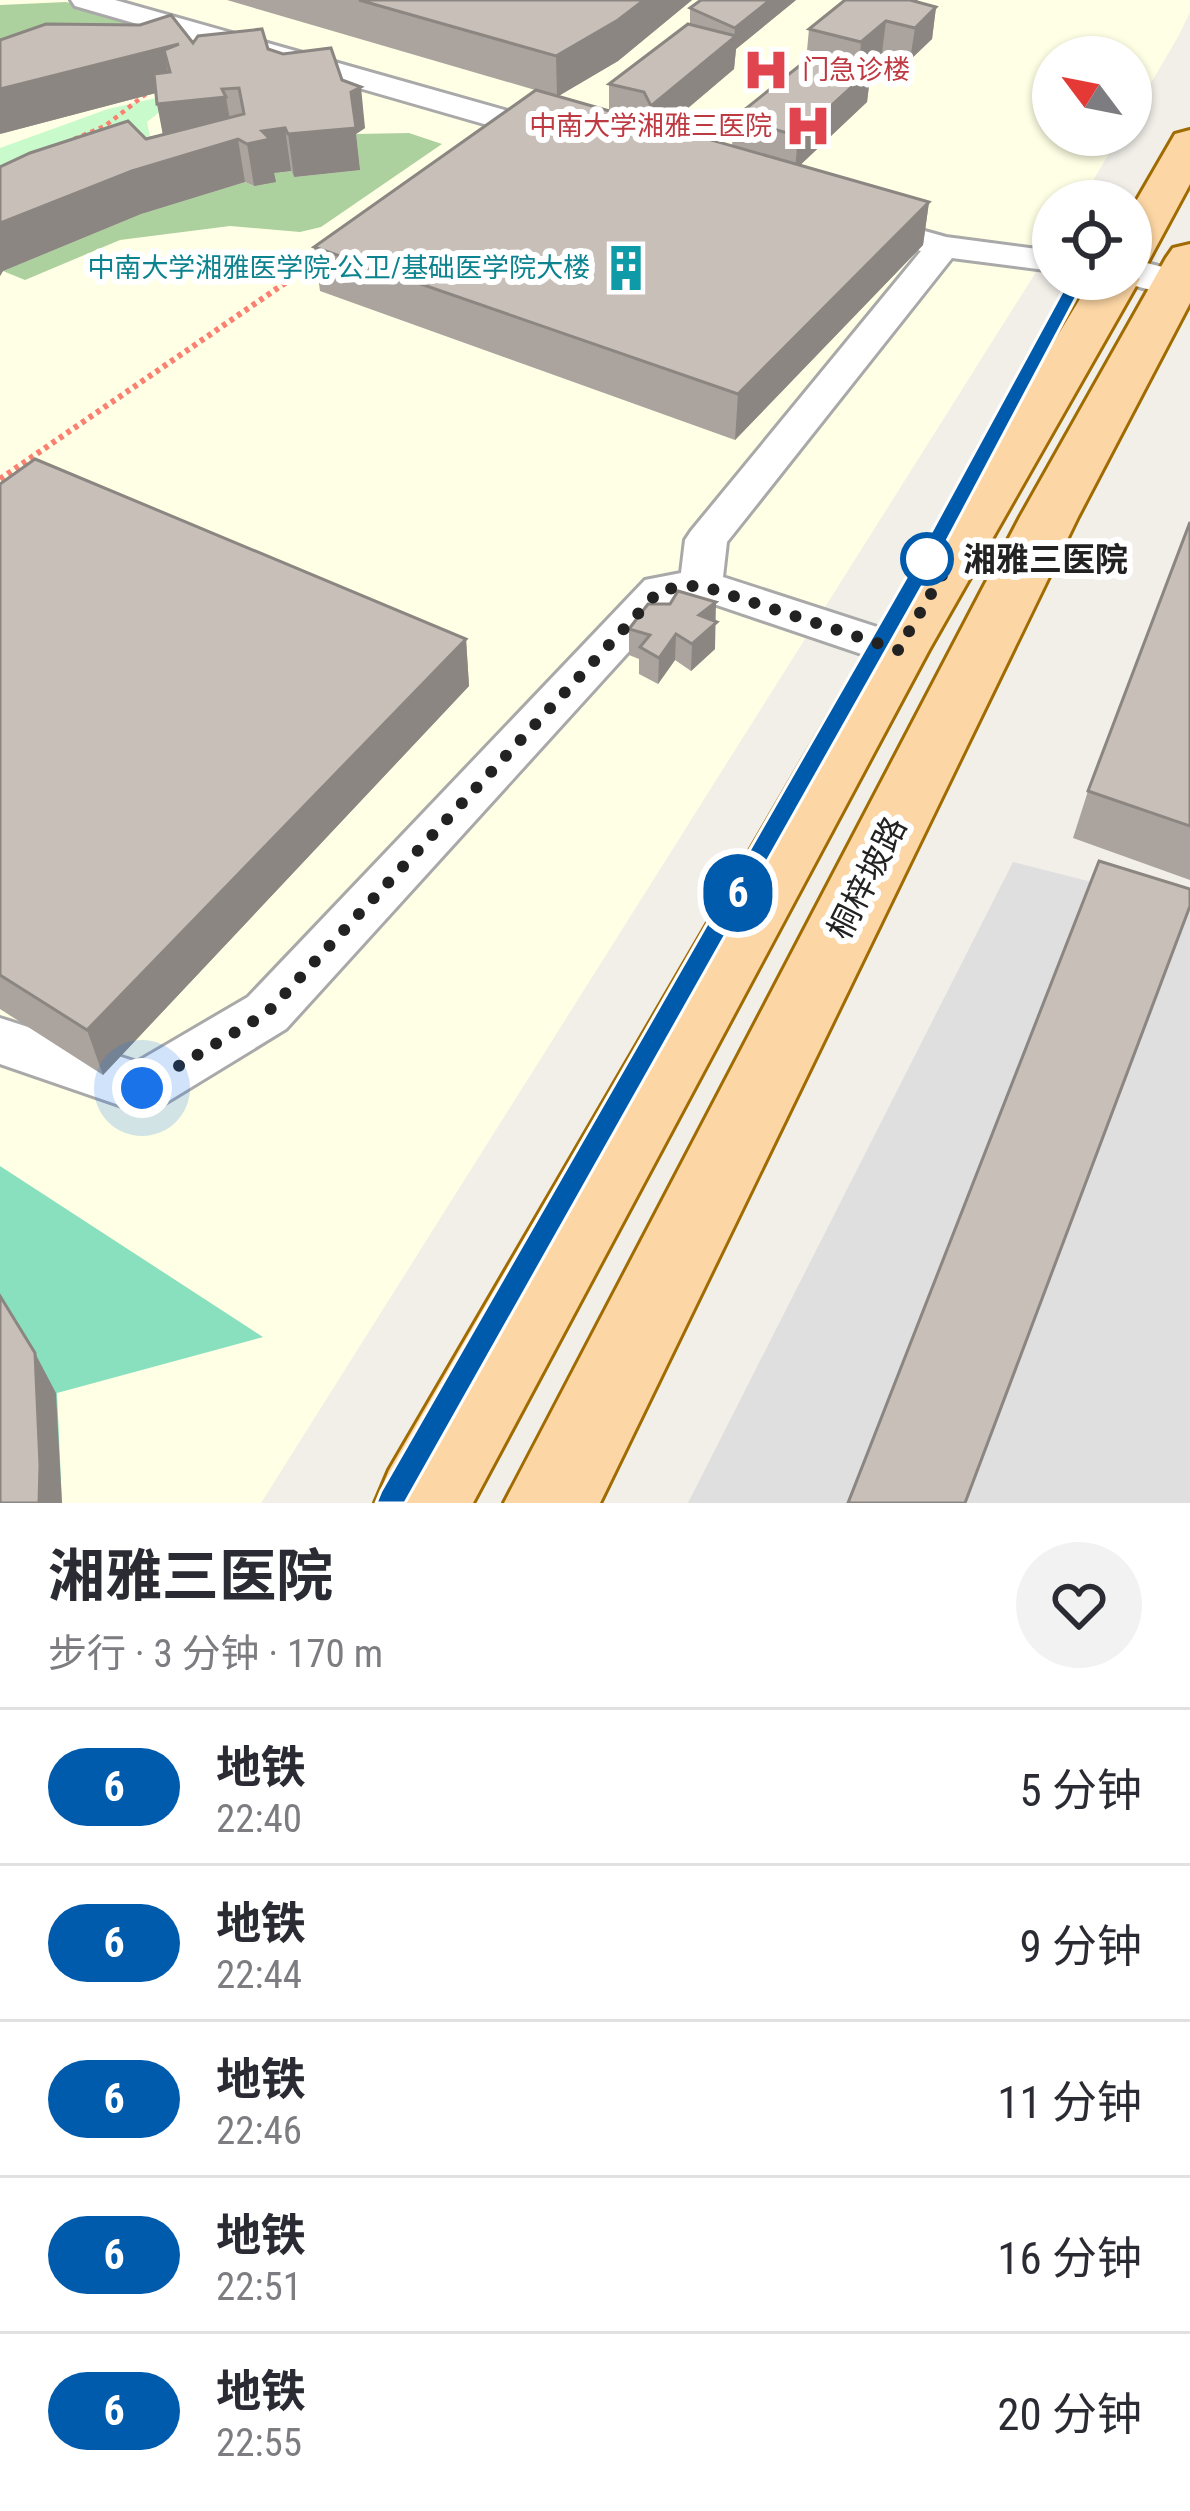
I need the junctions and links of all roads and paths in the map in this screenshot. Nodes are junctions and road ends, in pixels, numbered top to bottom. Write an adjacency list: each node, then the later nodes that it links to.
1 (86, 0): 2 (street)
2 (167, 21): 3 (path); 5 (street)
3 (105, 126): 4 (path); 7 (path)
4 (116, 140)
5 (585, 142)
6 (1190, 142): 12 (main road, 桐梓坡路)
7 (62, 145)
8 (832, 214): 9 (street)
9 (944, 247): 11 (street); 14 (street)
10 (326, 255): 13 (path)
11 (1032, 258)
12 (1156, 272): 15 (main road, 桐梓坡路); 18 (main road, 桐梓坡路)
13 (0, 479)
14 (700, 585): 15 (street); 16 (street)
15 (898, 650): 17 (main road, 桐梓坡路)
16 (0, 1041)
17 (422, 1503)
18 (550, 1503)

